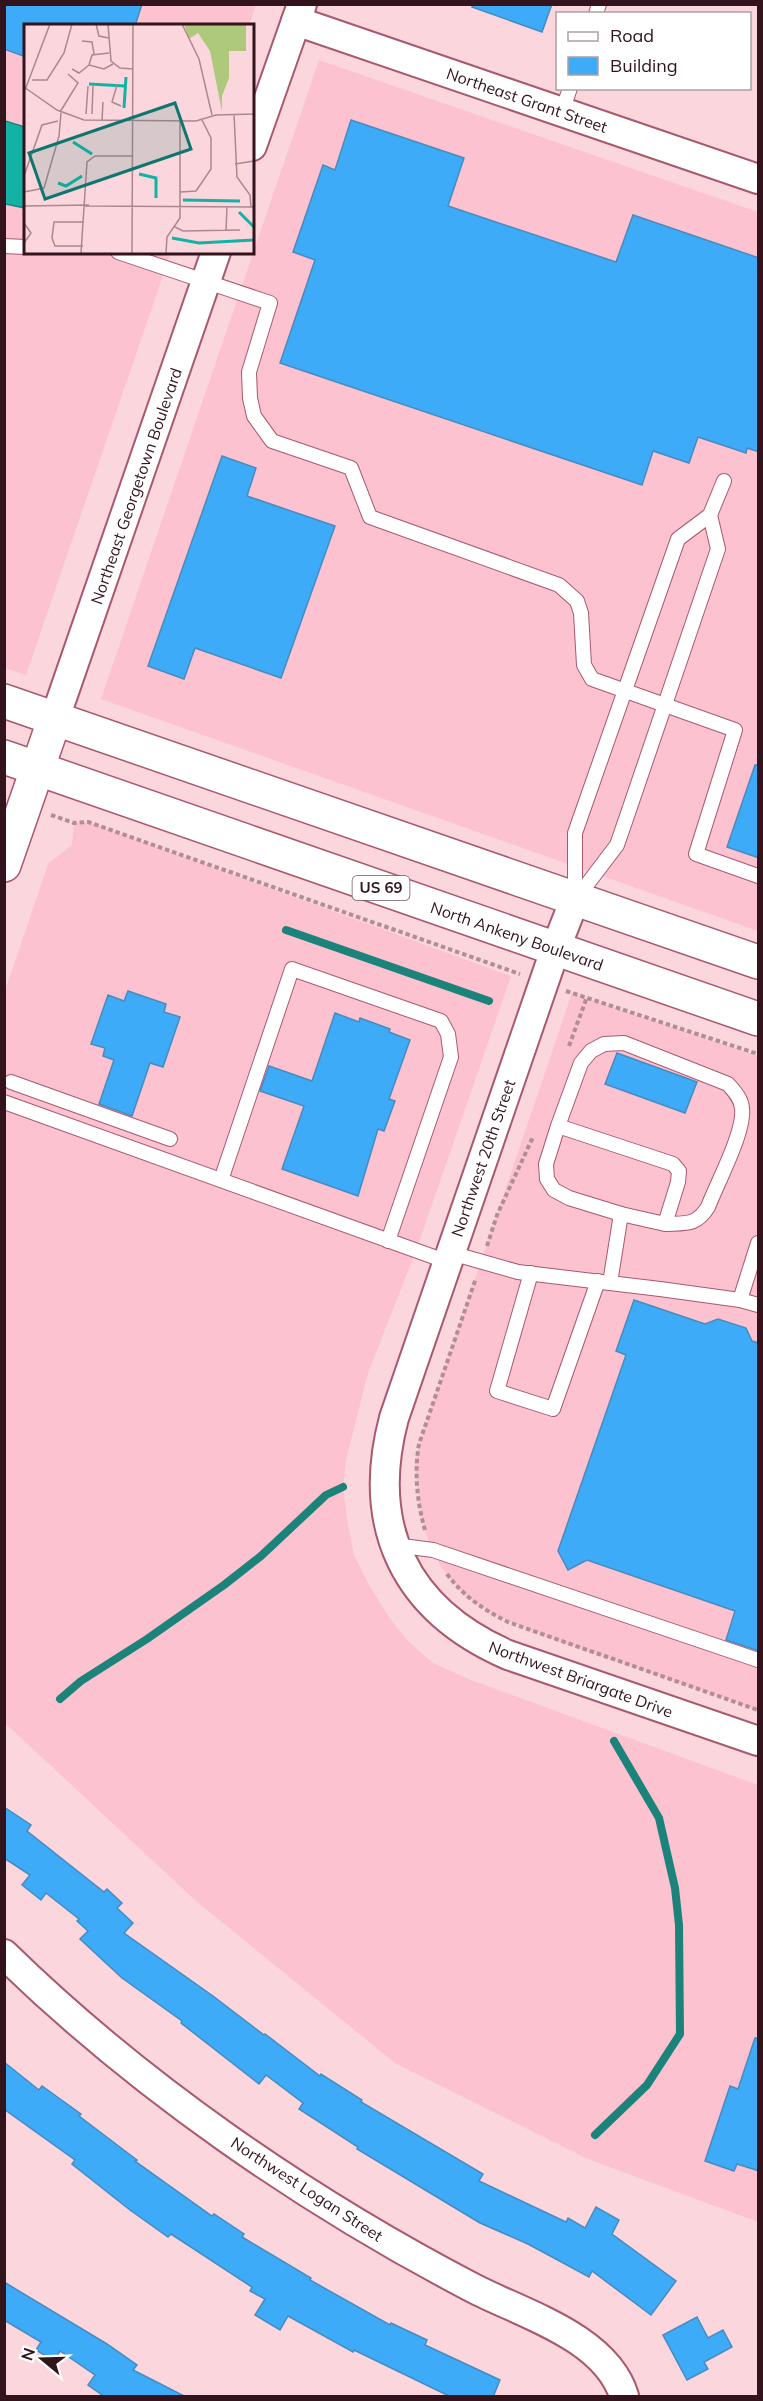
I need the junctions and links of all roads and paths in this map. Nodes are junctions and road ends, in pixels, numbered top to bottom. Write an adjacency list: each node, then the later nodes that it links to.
1 (299, 13): 2 (street, Northeast Grant Street); 3 (street)
2 (566, 100): 4 (street, Northeast Grant Street)
3 (254, 140)
4 (759, 179)
5 (4, 246): 6 (lane)
6 (24, 247)
7 (124, 254): 9 (lane)
8 (215, 254): 9 (street, Northeast Georgetown Boulevard)
9 (206, 281): 12 (lane); 15 (street, Northeast Georgetown Boulevard)
10 (724, 481): 11 (lane)
11 (710, 515): 12 (lane); 14 (lane)
12 (625, 691): 14 (lane); 21 (lane)
13 (4, 701): 15 (main road)
14 (663, 704): 20 (lane); 21 (lane)
15 (55, 718): 17 (main road); 21 (main road)
16 (4, 757): 17 (main road, North Ankeny Boulevard / US 69)
17 (38, 769): 18 (main road); 22 (main road, North Ankeny Boulevard / US 69)
18 (24, 807): 19 (main road); 24 (path)
19 (4, 865)
20 (759, 876)
21 (575, 899): 22 (street, Northwest 20th Street); 23 (main road)
22 (555, 950): 24 (street, Northwest 20th Street); 25 (main road, North Ankeny Boulevard / US 69)
23 (759, 962)
24 (543, 985): 26 (path); 36 (street, Northwest 20th Street)
25 (759, 1020)
26 (759, 1054)
27 (11, 1082): 30 (lane)
28 (4, 1102): 31 (lane)
29 (558, 1126): 32 (lane); 33 (lane); 33 (lane)
30 (170, 1139)
31 (221, 1180): 34 (lane); 34 (lane)
32 (621, 1214): 33 (lane); 38 (lane)
33 (665, 1224)
34 (388, 1241): 36 (lane)
35 (759, 1244): 39 (lane)
36 (449, 1257): 37 (lane); 41 (street, Northwest 20th Street)
37 (531, 1273): 38 (lane); 38 (lane)
38 (604, 1282): 39 (lane)
39 (740, 1300): 40 (lane)
40 (759, 1305)
41 (394, 1418): 42 (street, Northwest Briargate Drive)
42 (395, 1545): 43 (lane); 44 (street, Northwest Briargate Drive)
43 (759, 1660)
44 (759, 1741)
45 (4, 1954): 46 (street, Northwest Logan Street)
46 (624, 2397)

